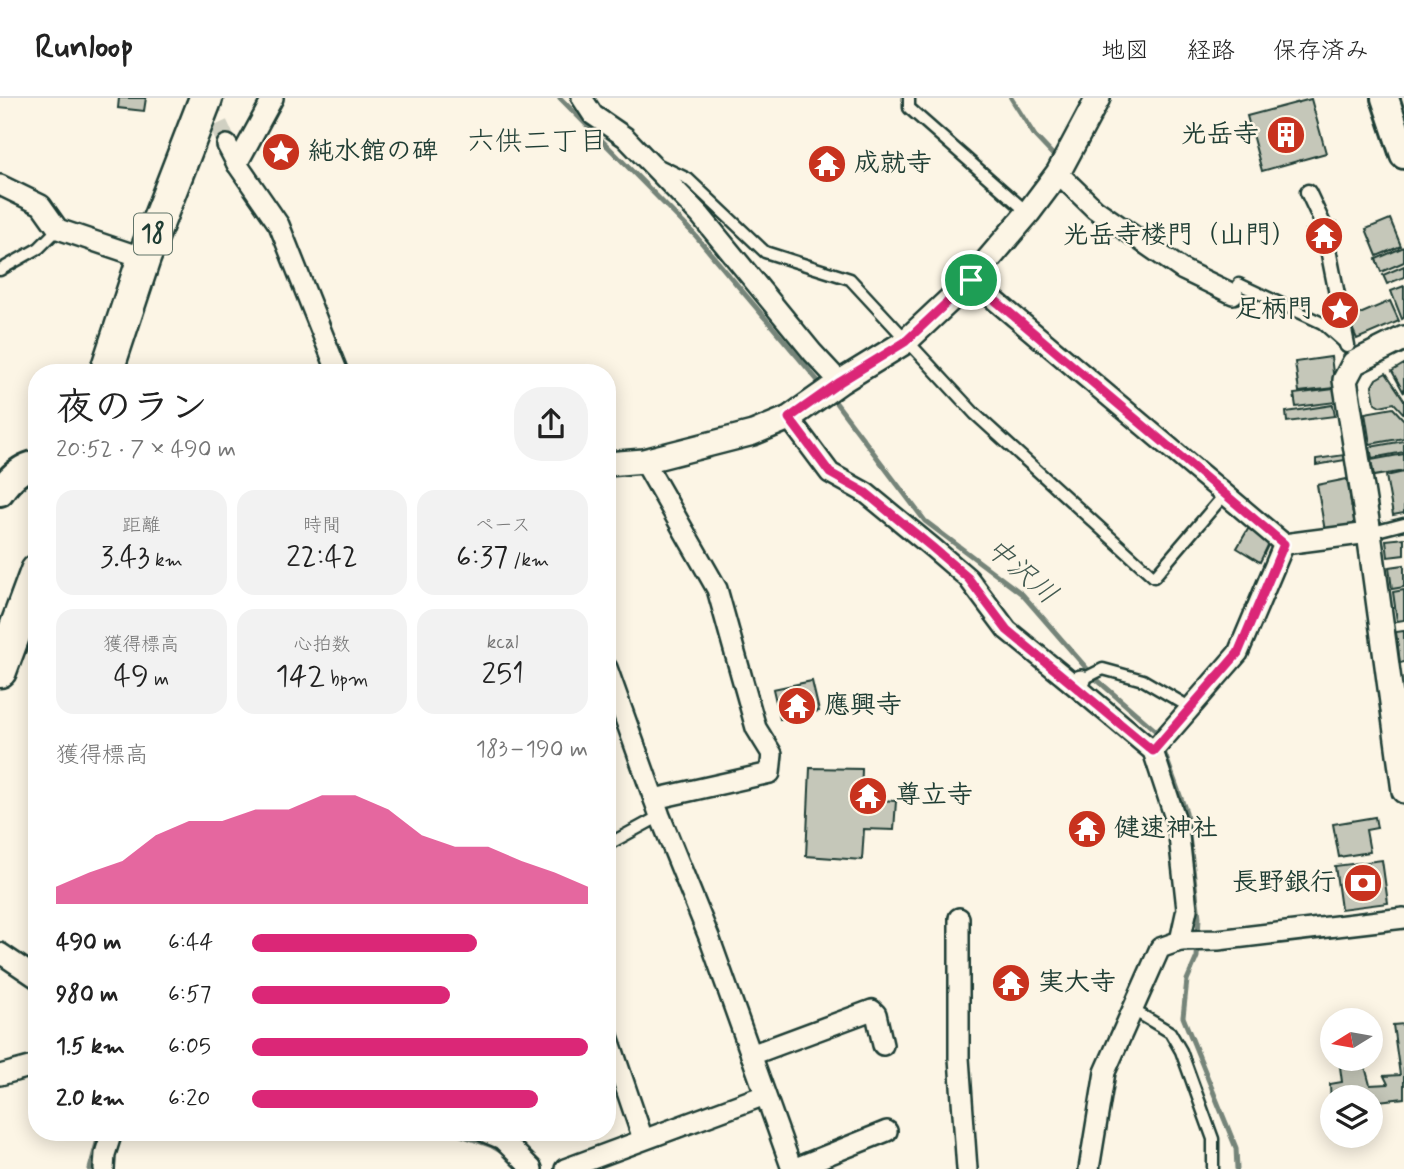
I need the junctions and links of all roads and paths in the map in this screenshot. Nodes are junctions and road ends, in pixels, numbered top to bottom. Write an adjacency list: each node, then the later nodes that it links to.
1 (206, 98): 16 (highway, 18)
2 (273, 98): 10 (street)
3 (582, 98): 9 (street)
4 (909, 98): 14 (lane)
5 (1385, 98): 8 (main road)
6 (1093, 100): 11 (street)
7 (227, 145): 10 (street)
8 (1404, 155)
9 (647, 159): 21 (lane); 25 (street)
10 (237, 164): 24 (street)
11 (1060, 170): 14 (street); 19 (street)
12 (0, 185): 15 (street)
13 (1308, 192): 22 (street)
14 (1028, 213): 18 (street)
15 (58, 229): 16 (street); 17 (lane)
16 (144, 258): 23 (highway, 18)
17 (0, 271)
18 (971, 280): 21 (street); 31 (street)
19 (1233, 294): 22 (lane)
20 (1404, 338): 22 (street)
21 (905, 342): 25 (street); 31 (lane)
22 (1350, 354): 33 (street)
23 (109, 364)
24 (334, 364)
25 (838, 383): 26 (street)
26 (789, 418): 27 (street); 37 (street)
27 (644, 461): 28 (street); 42 (street)
28 (616, 463)
29 (28, 466): 30 (main road)
30 (0, 492)
31 (1225, 494): 34 (street)
32 (1404, 524): 33 (lane)
33 (1369, 533): 34 (street); 41 (street)
34 (1284, 544): 39 (street)
35 (28, 595): 36 (highway)
36 (0, 671)
37 (1077, 681): 39 (lane); 40 (street)
38 (616, 693): 42 (street)
39 (1191, 708): 40 (street)
40 (1153, 750): 46 (street)
41 (1404, 791)
42 (657, 808): 43 (lane); 51 (street)
43 (616, 838)
44 (959, 918): 64 (street)
45 (1404, 918): 46 (street)
46 (1185, 942): 49 (street)
47 (0, 953): 48 (street)
48 (28, 972)
49 (1133, 1010): 65 (street); 66 (lane)
50 (883, 1045): 51 (street)
51 (751, 1055): 55 (street)
52 (616, 1060): 57 (street)
53 (28, 1068): 54 (street)
54 (0, 1076)
55 (765, 1095): 57 (street); 63 (street)
56 (887, 1131): 63 (street)
57 (643, 1139): 62 (street)
58 (109, 1141): 60 (street)
59 (504, 1141): 61 (street)
60 (104, 1169)
61 (532, 1169)
62 (565, 1169)
63 (793, 1169)
64 (967, 1169)
65 (1089, 1169)
66 (1213, 1169)

